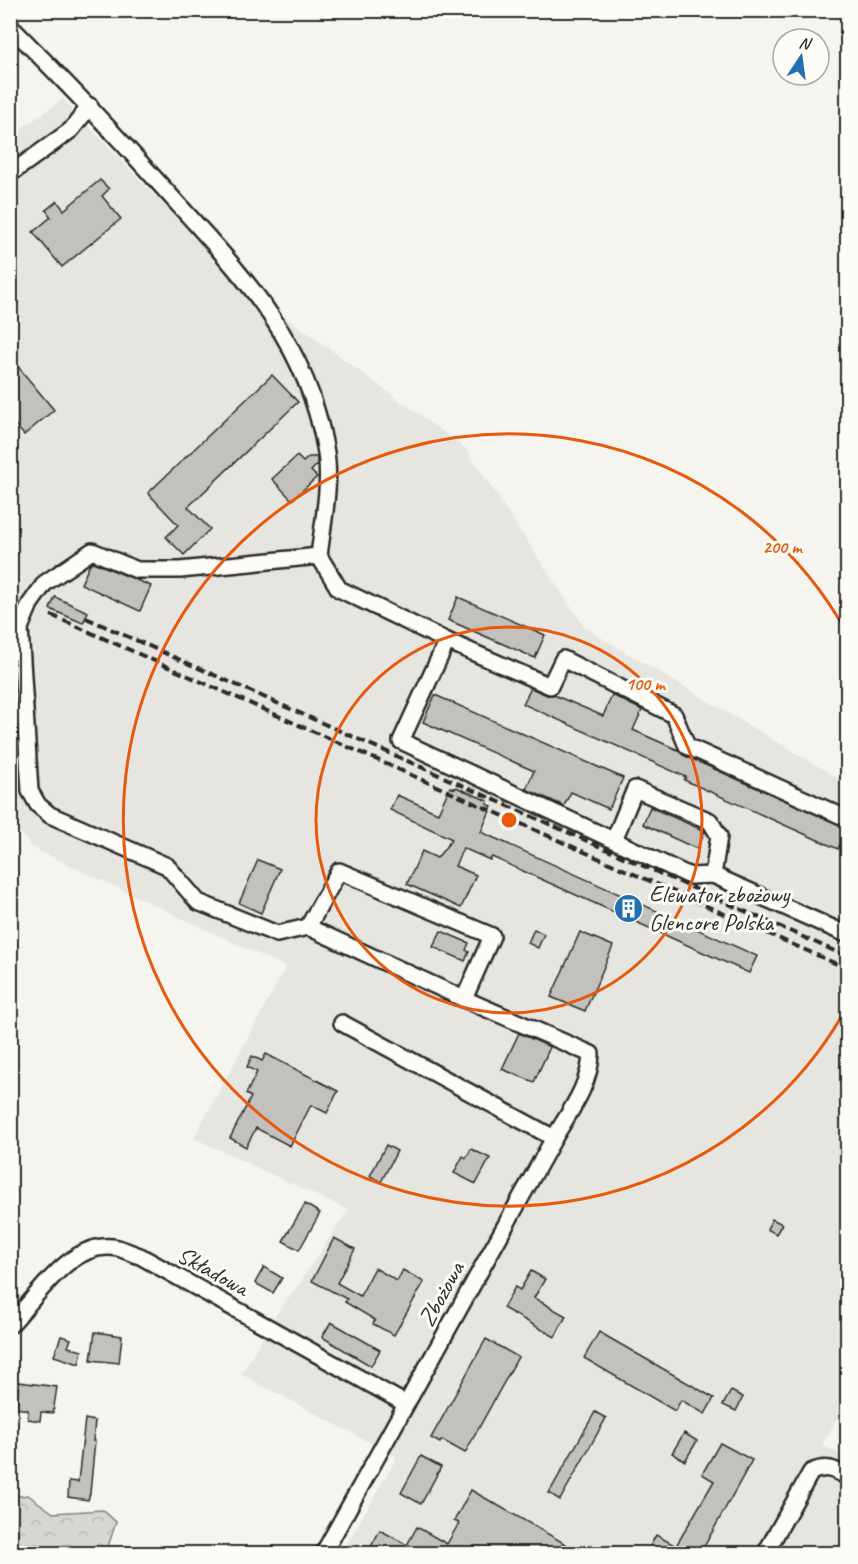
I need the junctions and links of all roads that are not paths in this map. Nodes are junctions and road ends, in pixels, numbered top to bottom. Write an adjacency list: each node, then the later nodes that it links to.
1 (10, 26): 2 (street)
2 (90, 106): 3 (street); 4 (street)
3 (10, 174)
4 (319, 556): 5 (street); 9 (street)
5 (447, 641): 6 (street); 7 (street)
6 (848, 819)
7 (614, 840): 8 (street); 8 (street)
8 (713, 875): 10 (street)
9 (308, 927): 11 (street); 11 (street)
10 (848, 930)
11 (464, 999): 13 (street, Zbożowa)
12 (342, 1023): 13 (street)
13 (554, 1138): 15 (street, Zbożowa)
14 (10, 1325): 15 (street, Składowa)
15 (406, 1404): 17 (street, Zbożowa)
16 (848, 1477): 18 (street)
17 (323, 1554)
18 (765, 1554)

